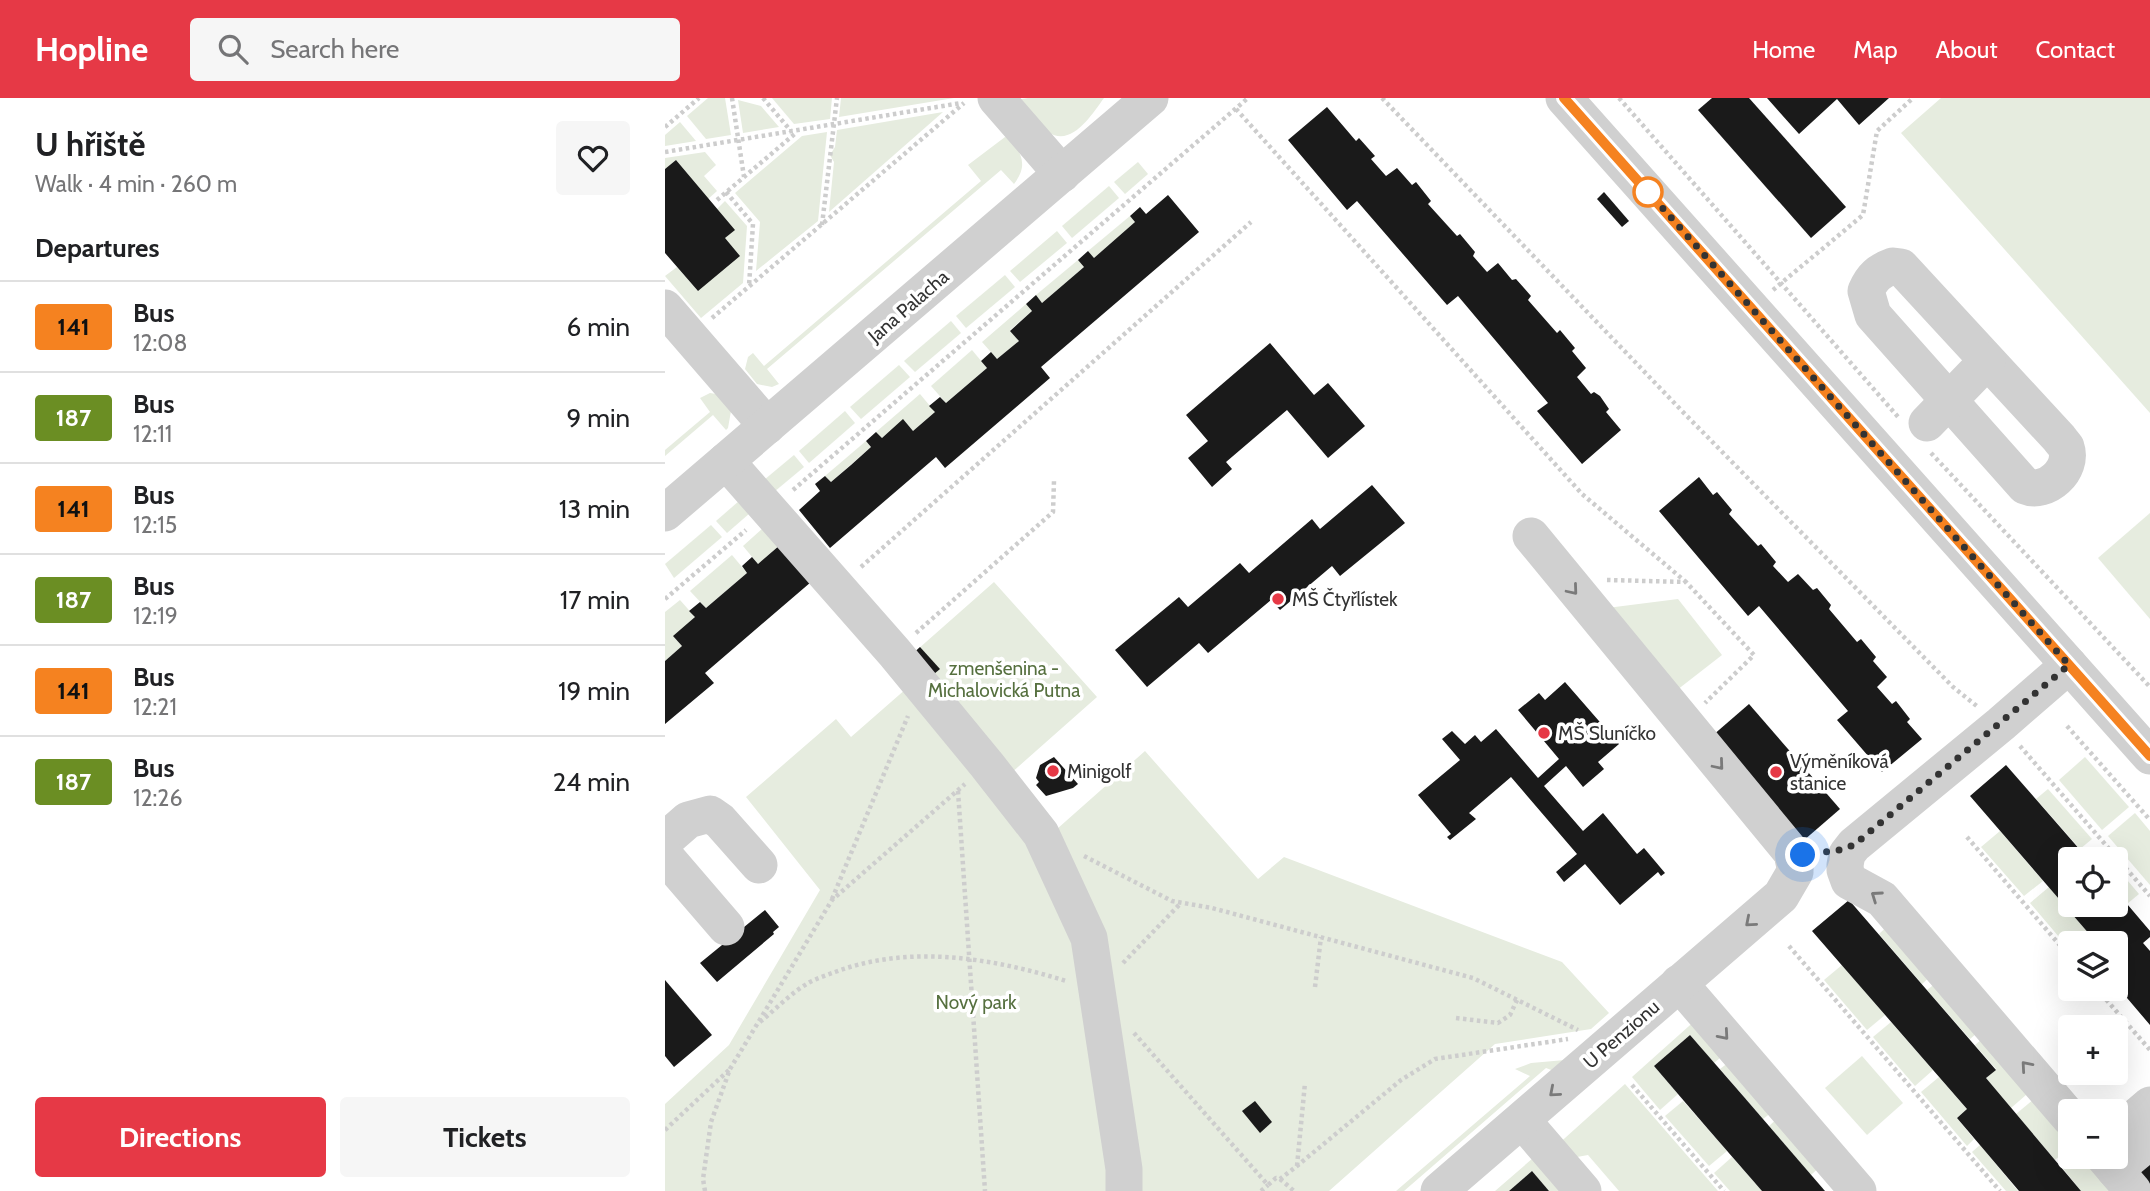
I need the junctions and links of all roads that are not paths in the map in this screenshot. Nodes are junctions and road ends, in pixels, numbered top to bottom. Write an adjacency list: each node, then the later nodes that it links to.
1 (996, 98): 4 (street)
2 (1150, 98): 4 (street, Jana Palacha)
3 (1564, 98): 12 (street)
4 (1062, 174): 8 (street, Jana Palacha)
5 (665, 308): 8 (street)
6 (1987, 361): 7 (street); 7 (street); 7 (street)
7 (1926, 423)
8 (767, 426): 9 (street, Jana Palacha)
9 (726, 461): 10 (street, Jana Palacha); 27 (street)
10 (665, 513)
11 (1531, 536): 18 (street, one-way to 18)
12 (2069, 665): 13 (street); 16 (street)
13 (2150, 756)
14 (665, 840): 17 (street)
15 (665, 856): 19 (street)
16 (1844, 858): 18 (street); 21 (street, one-way to 16)
17 (759, 865)
18 (1795, 869): 20 (street, U Penzionu, one-way to 20)
19 (726, 927)
20 (1679, 983): 23 (street, U Penzionu, one-way to 23); 30 (street, one-way to 30)
21 (2058, 1104)
22 (2150, 1105): 24 (street)
23 (1522, 1120): 28 (street, U Penzionu); 29 (street)
24 (2128, 1124)
25 (2150, 1141): 26 (street)
26 (2117, 1173)
27 (1124, 1191)
28 (1440, 1191)
29 (1583, 1191)
30 (1858, 1191)

